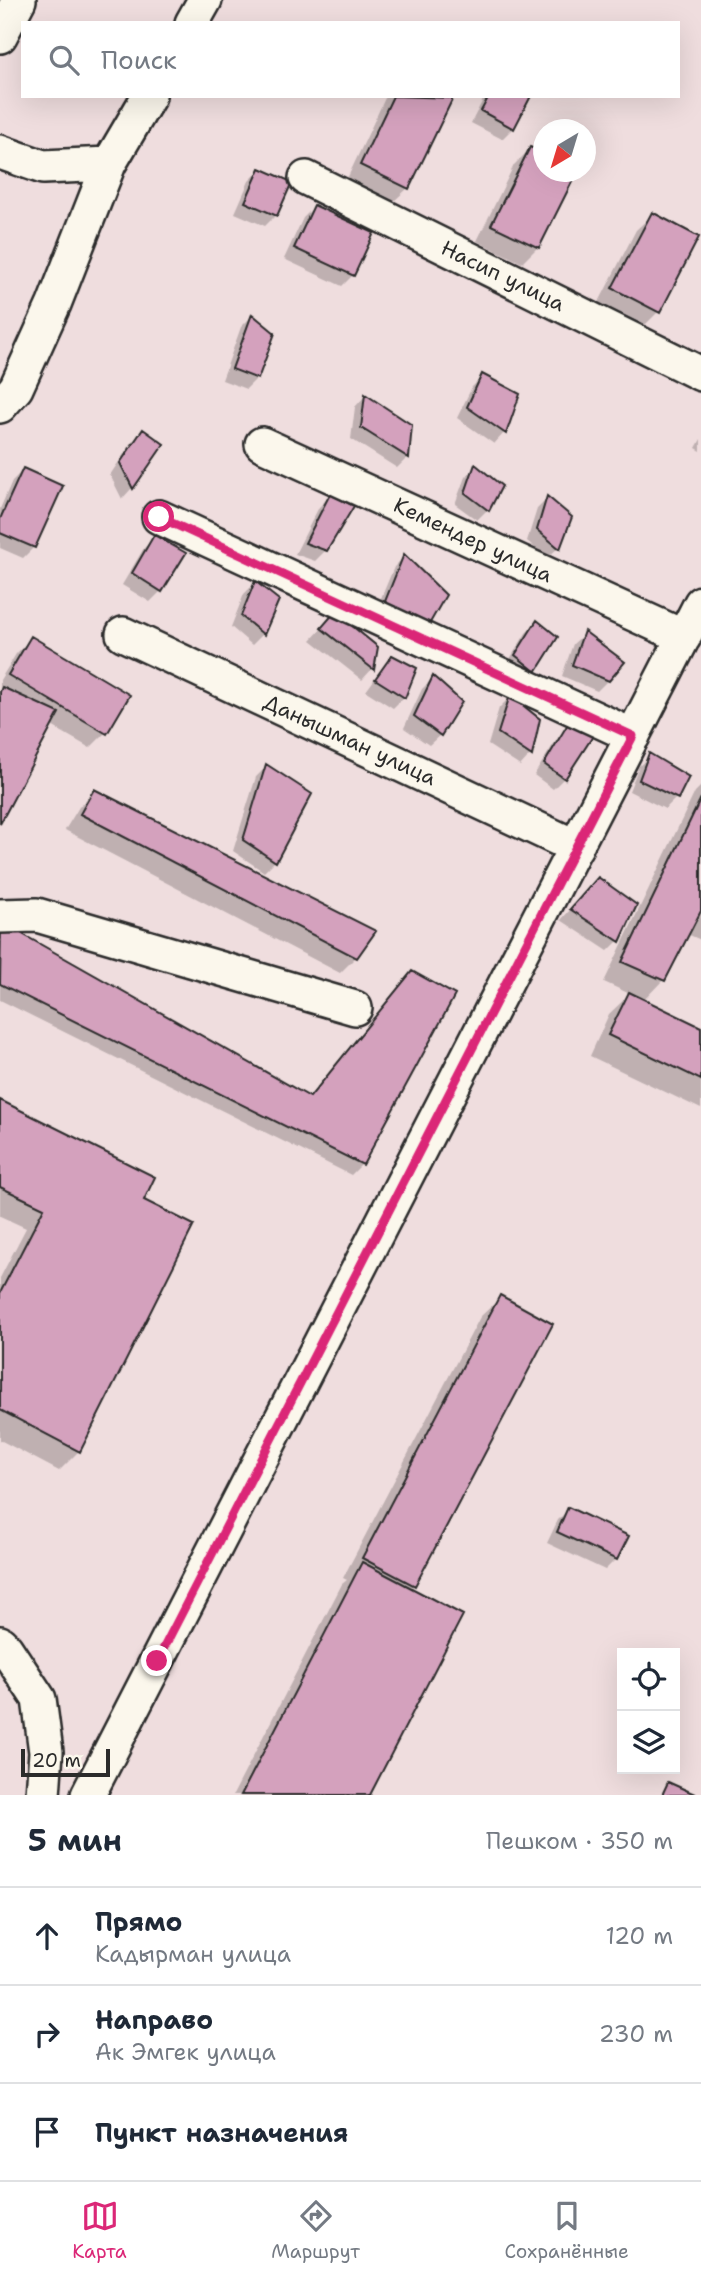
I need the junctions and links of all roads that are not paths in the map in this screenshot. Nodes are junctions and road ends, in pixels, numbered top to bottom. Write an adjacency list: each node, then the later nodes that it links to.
1 (19, 0): 4 (street)
2 (205, 0): 3 (street)
3 (193, 21)
4 (0, 36)
5 (148, 98): 7 (street)
6 (0, 152): 7 (street)
7 (109, 164): 10 (street)
8 (306, 178): 9 (street, Насип улица)
9 (701, 374)
10 (0, 406)
11 (262, 444): 15 (street, Кемендер улица)
12 (159, 517): 16 (street)
13 (701, 603): 15 (street)
14 (124, 634): 17 (street, Данышман улица)
15 (684, 637): 16 (street)
16 (633, 736): 17 (street)
17 (576, 847): 22 (street)
18 (0, 916): 19 (street)
19 (355, 1008)
20 (0, 1643): 21 (street)
21 (44, 1795)
22 (88, 1795)

